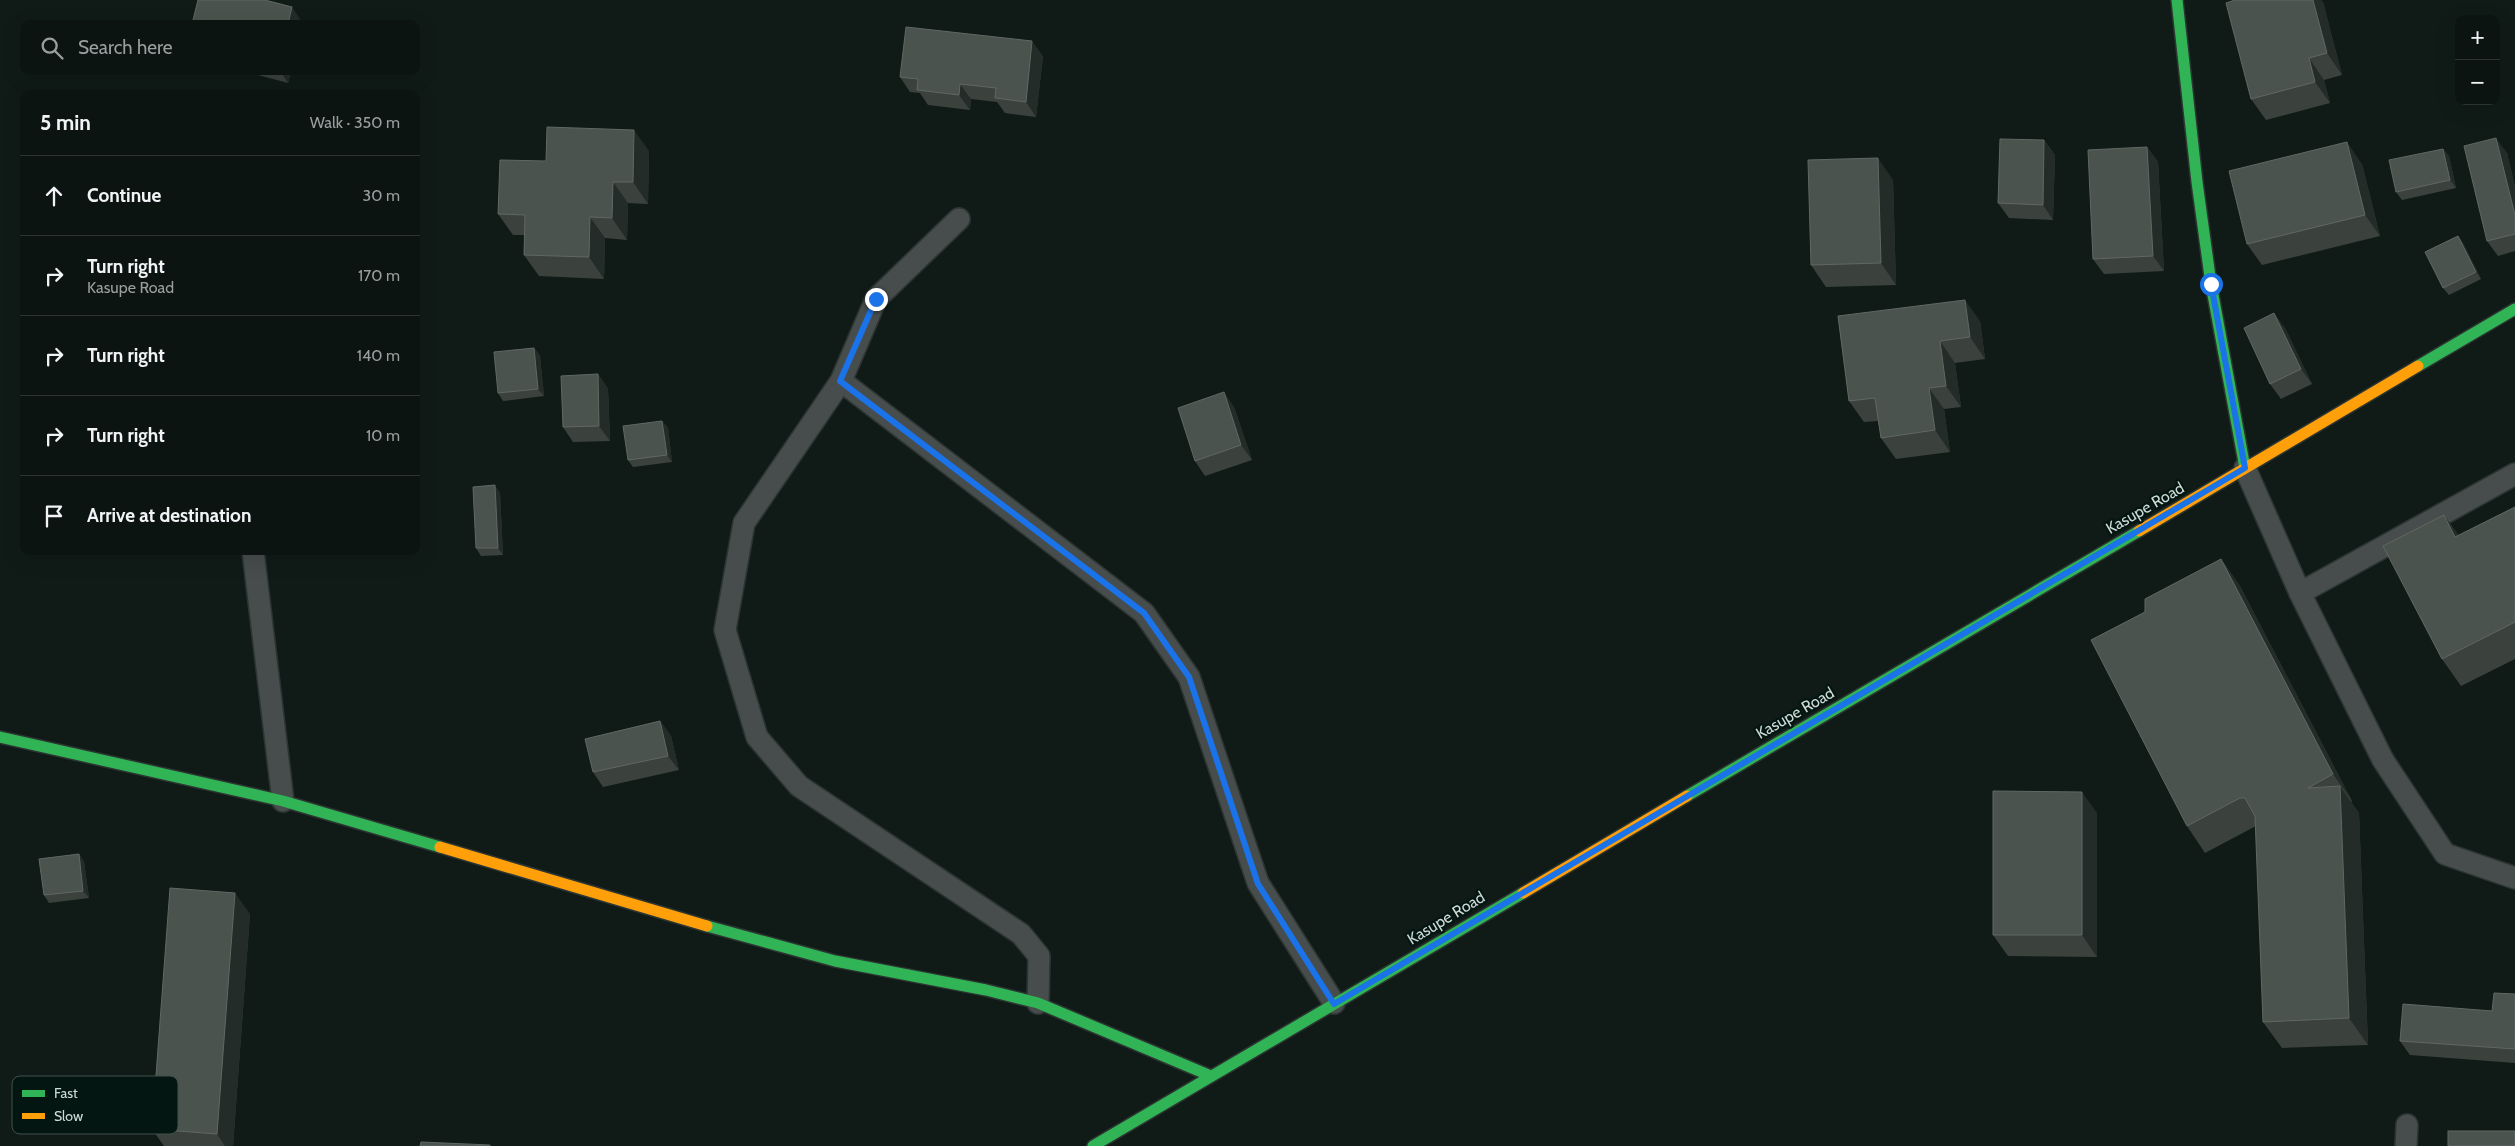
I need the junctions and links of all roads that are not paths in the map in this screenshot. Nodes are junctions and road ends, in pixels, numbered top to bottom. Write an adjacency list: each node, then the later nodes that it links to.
1 (2177, 0): 5 (street)
2 (959, 219): 4 (lane)
3 (2515, 309): 5 (street, Kasupe Road)
4 (840, 381): 12 (lane); 13 (lane)
5 (2245, 468): 8 (lane); 13 (street, Kasupe Road)
6 (2515, 474): 8 (lane)
7 (253, 555): 10 (lane)
8 (2300, 594): 11 (lane)
9 (0, 737): 10 (street)
10 (283, 801): 12 (street)
11 (2515, 878)
12 (1038, 1003): 14 (street)
13 (1334, 1004): 14 (street, Kasupe Road)
14 (1211, 1076): 16 (street, Kasupe Road)
15 (2407, 1125): 17 (lane)
16 (1093, 1146)
17 (2406, 1146)

